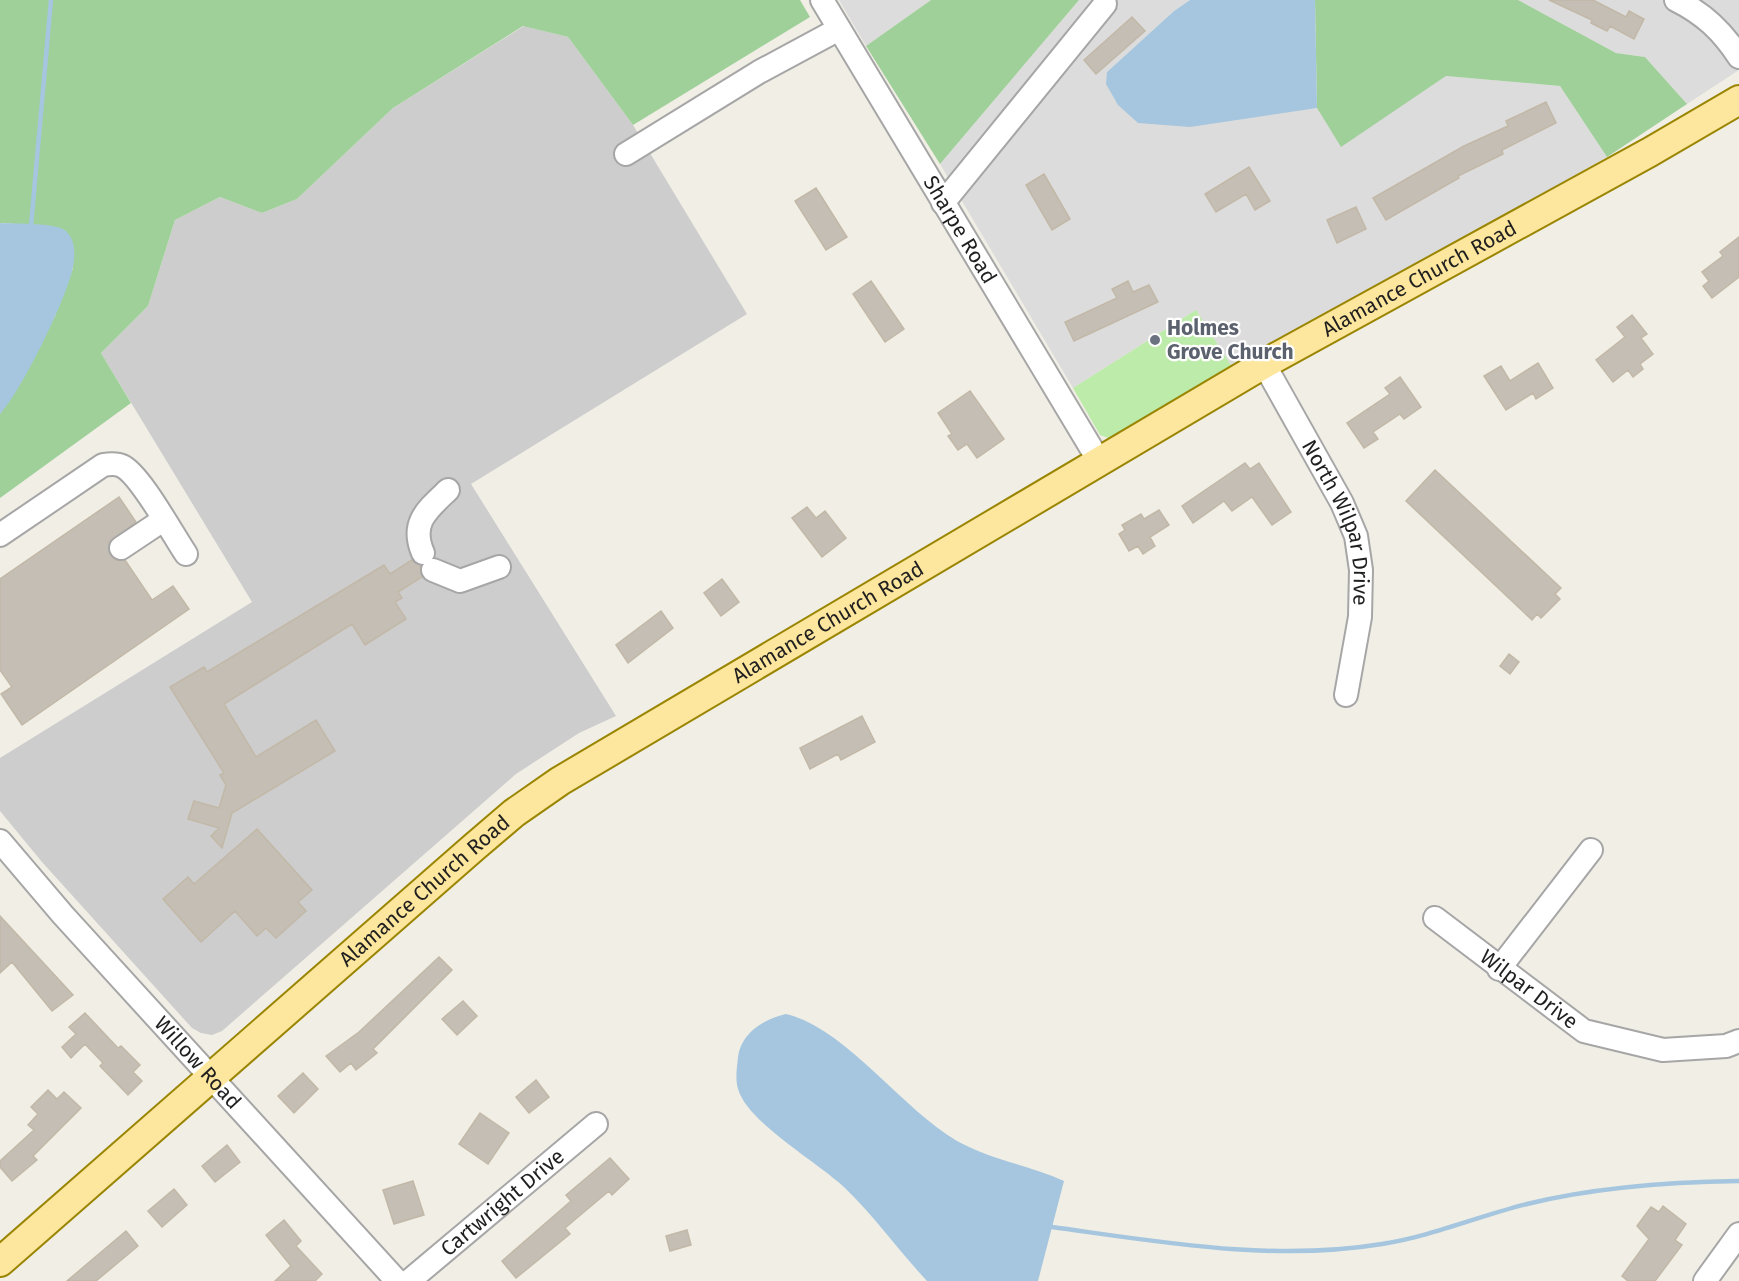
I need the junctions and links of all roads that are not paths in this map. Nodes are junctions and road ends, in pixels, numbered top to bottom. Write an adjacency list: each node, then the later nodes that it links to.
1 (822, 0): 4 (street, Sharpe Road)
2 (1676, 0): 5 (street)
3 (1105, 4): 8 (street)
4 (839, 29): 7 (street); 8 (street, Sharpe Road)
5 (1739, 57)
6 (1739, 100): 9 (main road, Alamance Church Road)
7 (626, 154)
8 (943, 202): 10 (street, Sharpe Road)
9 (1264, 364): 10 (main road, Alamance Church Road); 17 (street, North Wilpar Drive)
10 (1099, 461): 23 (main road, Alamance Church Road)
11 (448, 490): 16 (street)
12 (163, 520): 13 (street); 14 (street); 15 (street)
13 (0, 535)
14 (121, 548)
15 (186, 554)
16 (499, 567)
17 (1346, 695)
18 (0, 842): 23 (street, Willow Road)
19 (1591, 850): 21 (street)
20 (1435, 918): 21 (street, Wilpar Drive)
21 (1499, 969): 22 (street, Wilpar Drive)
22 (1739, 1041)
23 (212, 1077): 26 (main road, Alamance Church Road); 27 (street, Willow Road)
24 (596, 1124): 28 (street, Cartwright Drive)
25 (1739, 1234): 29 (street)
26 (0, 1262)
27 (397, 1281)
28 (409, 1281)
29 (1705, 1281)

